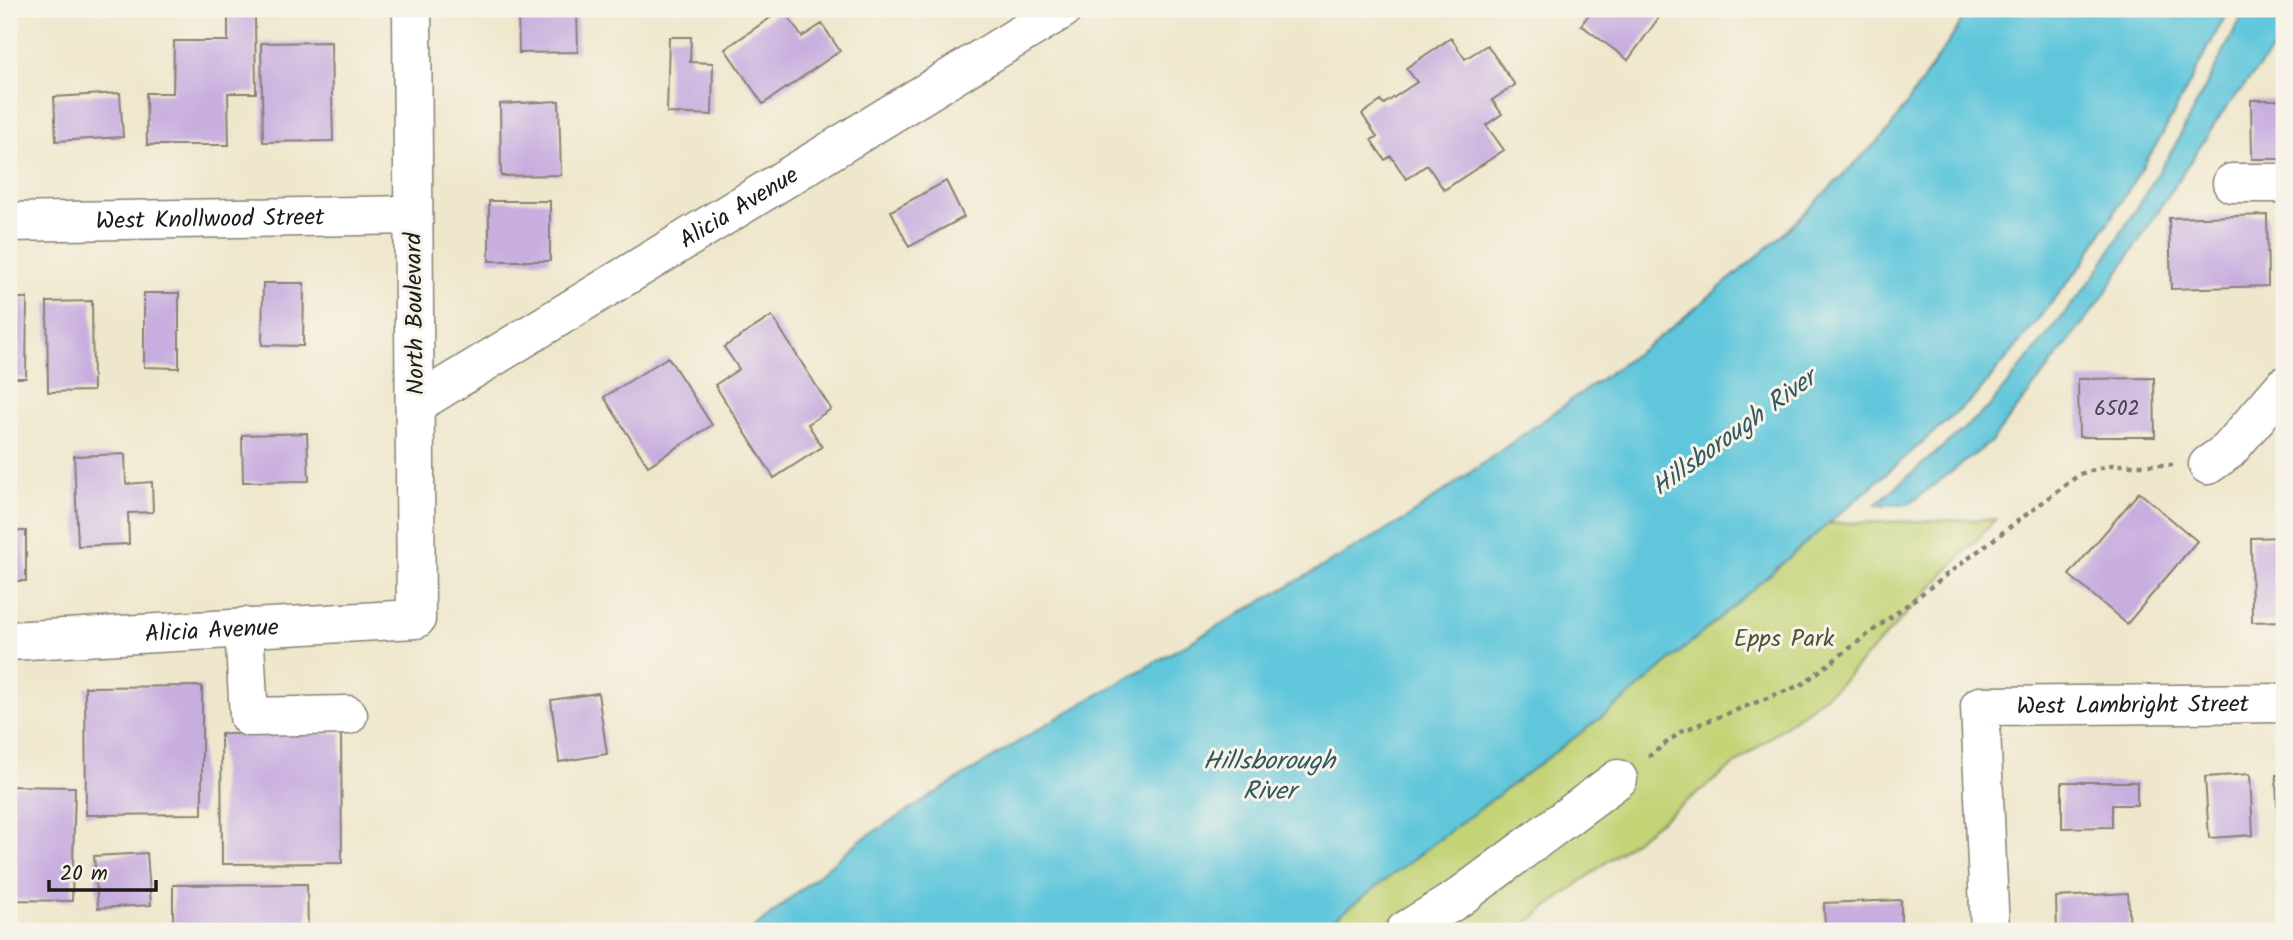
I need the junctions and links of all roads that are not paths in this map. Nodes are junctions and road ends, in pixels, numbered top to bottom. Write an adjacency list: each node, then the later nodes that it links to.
1 (412, 9): 5 (street, North Boulevard)
2 (1063, 9): 8 (street, Alicia Avenue)
3 (2232, 183): 4 (street)
4 (2284, 183)
5 (413, 215): 6 (street, West Knollwood Street); 8 (street, North Boulevard)
6 (9, 222)
7 (2284, 386): 9 (street)
8 (415, 404): 10 (street, North Boulevard)
9 (2208, 465)
10 (416, 619): 11 (street, Alicia Avenue)
11 (244, 627): 12 (street, Alicia Avenue); 14 (street)
12 (9, 641)
13 (2284, 703): 17 (street, West Lambright Street)
14 (348, 715)
15 (1618, 779): 16 (street)
16 (1405, 931)
17 (1990, 931)

